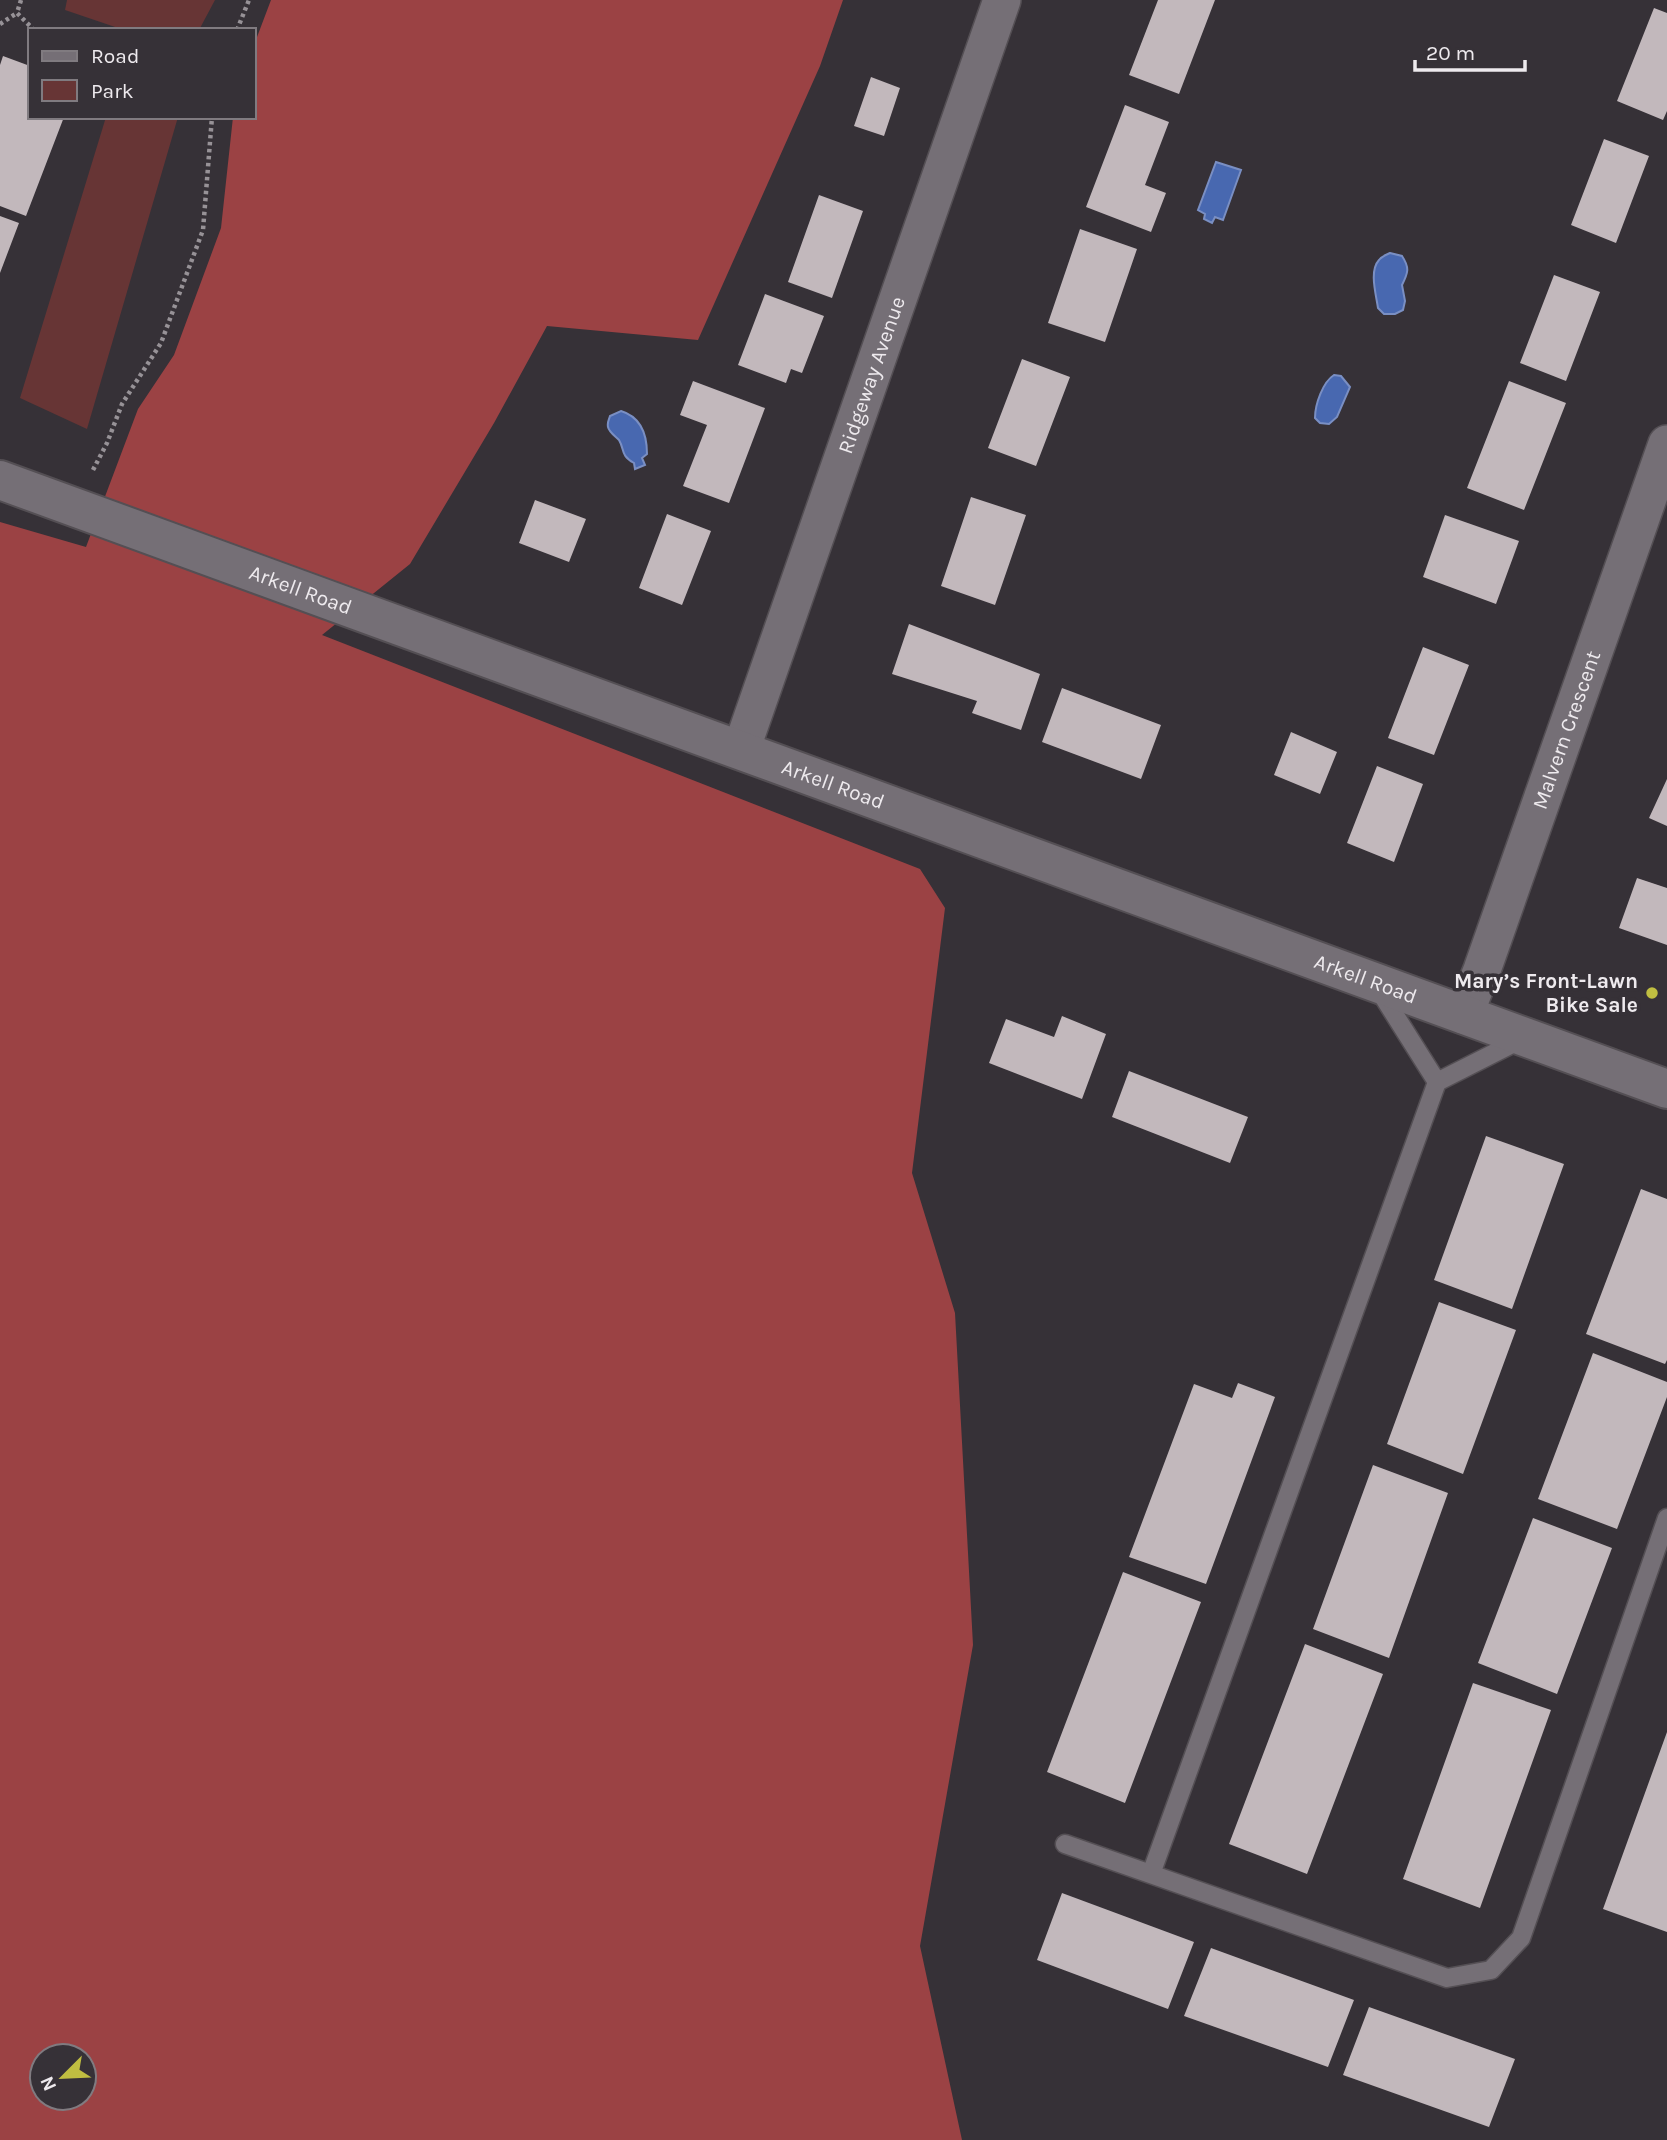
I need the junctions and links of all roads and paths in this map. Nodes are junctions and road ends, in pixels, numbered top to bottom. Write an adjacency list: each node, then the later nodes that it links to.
1 (21, 0): 4 (path)
2 (249, 0): 7 (path)
3 (1002, 0): 12 (street, Ridgeway Avenue)
4 (17, 13): 5 (path); 6 (path)
5 (0, 24)
6 (32, 28)
7 (238, 28)
8 (212, 119): 10 (path)
9 (1667, 444): 14 (street, Malvern Crescent)
10 (93, 470)
11 (0, 480): 12 (main road, Arkell Road)
12 (741, 750): 13 (main road, Arkell Road)
13 (1374, 982): 14 (main road, Arkell Road); 16 (lane)
14 (1464, 1015): 15 (main road, Arkell Road)
15 (1525, 1037): 16 (lane); 17 (main road, Arkell Road)
16 (1437, 1082): 20 (lane)
17 (1667, 1089)
18 (1667, 1518): 20 (lane)
19 (1065, 1843): 20 (lane)
20 (1151, 1874)

